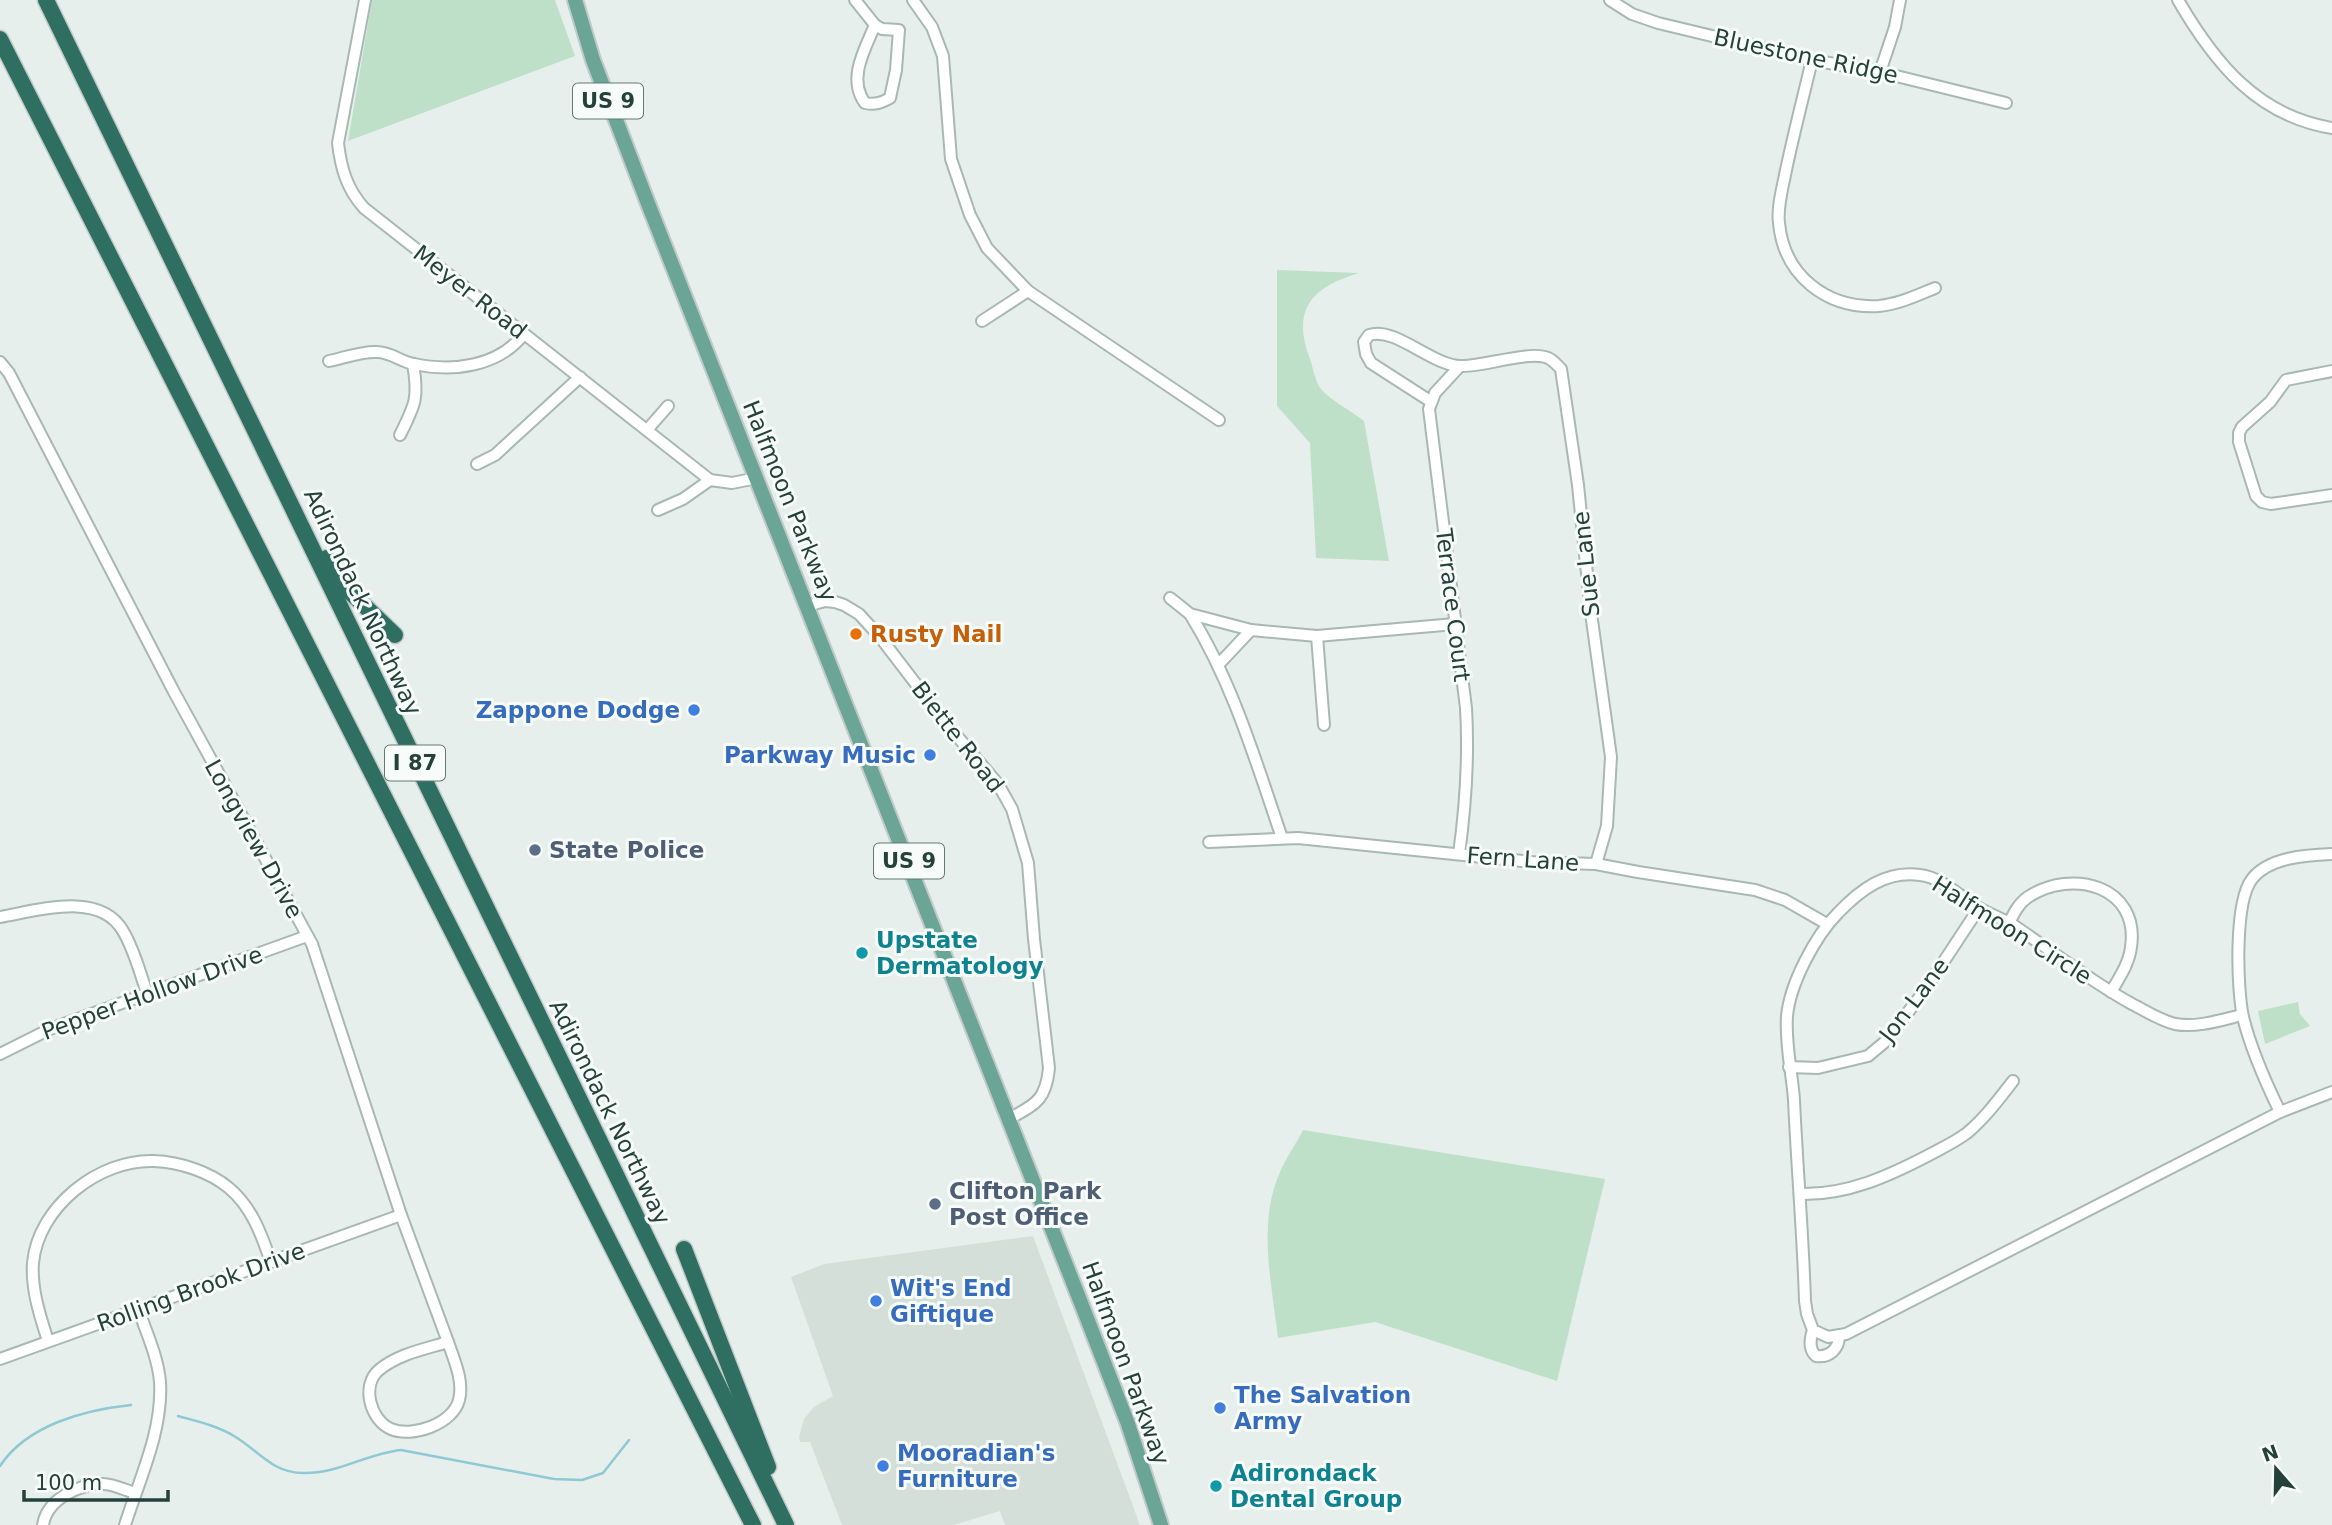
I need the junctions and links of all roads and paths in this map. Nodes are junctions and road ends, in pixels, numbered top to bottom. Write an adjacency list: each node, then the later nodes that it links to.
1 (46, 0): 31 (highway, Adirondack Northway / I 87)
2 (365, 0): 18 (street, Meyer Road)
3 (575, 0): 32 (main road, Halfmoon Parkway / US 9)
4 (855, 0): 9 (street)
5 (913, 0): 16 (street)
6 (1610, 0): 11 (street, Bluestone Ridge)
7 (1900, 0): 12 (street)
8 (2178, 0): 14 (street)
9 (875, 25): 9 (street)
10 (0, 39): 79 (highway, I 87)
11 (1812, 60): 12 (street, Bluestone Ridge); 15 (street)
12 (1880, 72): 13 (street, Bluestone Ridge)
13 (2006, 103)
14 (2332, 128)
15 (1936, 288)
16 (1028, 291): 17 (street); 27 (street)
17 (982, 321)
18 (524, 334): 21 (street); 24 (street, Meyer Road)
19 (329, 361): 21 (street)
20 (0, 362): 56 (street, Longview Drive)
21 (413, 364): 29 (street)
22 (1459, 367): 25 (street); 25 (street); 49 (street, Sue Lane)
23 (2332, 371): 34 (street)
24 (580, 377): 28 (street, Meyer Road); 30 (street)
25 (1430, 401): 39 (street, Terrace Court)
26 (668, 406): 28 (street)
27 (1219, 420)
28 (647, 430): 33 (street, Meyer Road)
29 (400, 435)
30 (477, 464)
31 (273, 465): 41 (highway); 80 (highway, Adirondack Northway / I 87)
32 (757, 478): 33 (street); 37 (main road, Halfmoon Parkway / US 9)
33 (710, 480): 35 (street)
34 (2332, 495)
35 (658, 510)
36 (1170, 598): 38 (street)
37 (807, 606): 65 (main road, Halfmoon Parkway / US 9); 65 (street, Biette Road)
38 (1190, 614): 40 (street); 43 (street)
39 (1455, 624): 42 (street); 47 (street, Terrace Court)
40 (1251, 629): 42 (street); 43 (street)
41 (395, 635)
42 (1317, 636): 44 (street)
43 (1218, 665): 45 (street)
44 (1324, 725)
45 (1282, 838): 46 (street, Fern Lane); 47 (street, Fern Lane)
46 (1209, 842)
47 (1459, 854): 49 (street, Fern Lane)
48 (2332, 854): 51 (street)
49 (1596, 864): 55 (street, Fern Lane)
50 (2242, 869): 51 (street)
51 (2253, 877): 59 (street)
52 (1979, 908): 54 (street, Halfmoon Circle); 55 (street, Halfmoon Circle); 61 (street, Jon Lane)
53 (0, 917): 58 (street)
54 (2009, 923): 57 (street, Halfmoon Circle); 57 (street)
55 (1827, 924): 61 (street, Halfmoon Circle)
56 (307, 936): 58 (street, Pepper Hollow Drive); 67 (street, Longview Drive)
57 (2111, 992): 59 (street, Halfmoon Circle)
58 (147, 993): 60 (street, Pepper Hollow Drive)
59 (2242, 1015): 64 (street)
60 (0, 1054)
61 (1789, 1067): 66 (street, Halfmoon Circle)
62 (2014, 1080): 66 (street)
63 (2332, 1092): 64 (street, Halfmoon Circle)
64 (2280, 1112): 72 (street, Halfmoon Circle)
65 (1009, 1119): 81 (main road, Halfmoon Parkway / US 9)
66 (1801, 1194): 71 (street, Halfmoon Circle)
67 (401, 1215): 69 (street, Rolling Brook Drive); 74 (street, Longview Drive)
68 (684, 1249): 80 (highway)
69 (271, 1262): 70 (street, Rolling Brook Drive); 73 (street)
70 (138, 1308): 73 (street, Rolling Brook Drive); 76 (street)
71 (1813, 1329): 72 (street); 72 (street, Halfmoon Circle)
72 (1839, 1336)
73 (48, 1341): 75 (street, Rolling Brook Drive)
74 (448, 1342): 74 (street, Longview Drive)
75 (0, 1359)
76 (135, 1493): 77 (street); 78 (street)
77 (43, 1525)
78 (125, 1525)
79 (753, 1525)
80 (788, 1525)
81 (1161, 1525)

